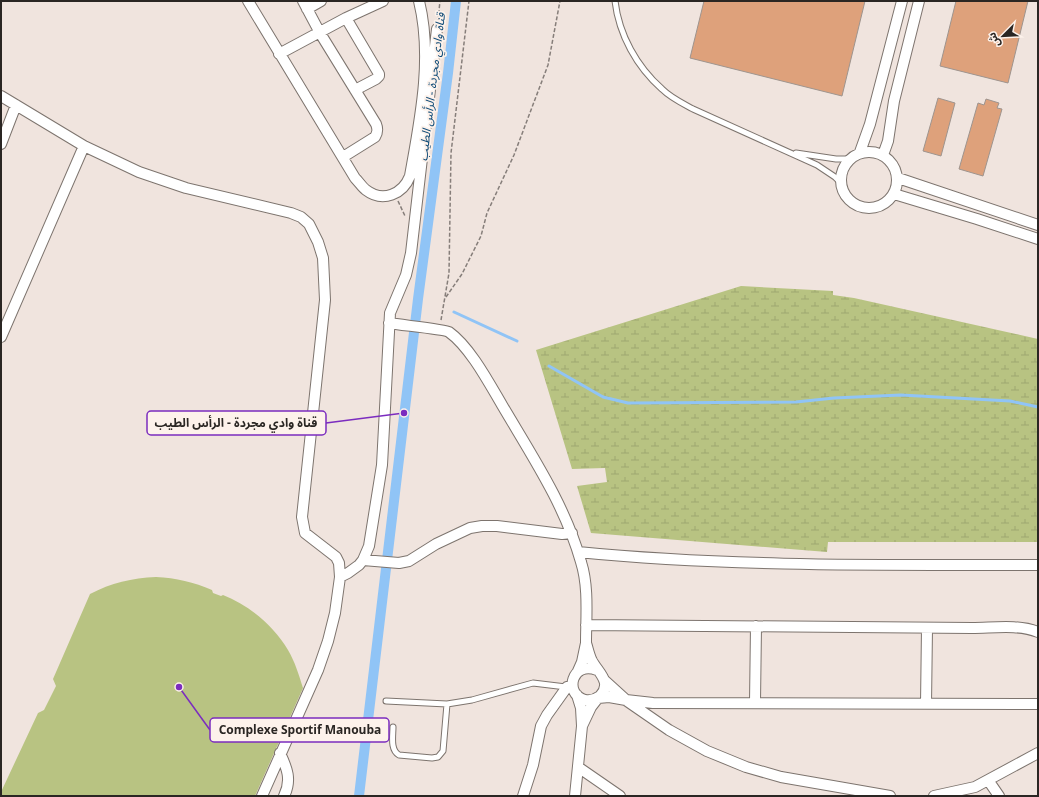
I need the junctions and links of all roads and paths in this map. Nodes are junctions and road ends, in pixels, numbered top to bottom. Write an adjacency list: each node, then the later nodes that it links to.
1 (248, 1): 15 (street)
2 (321, 1): 11 (street)
3 (383, 1): 12 (street)
4 (419, 1): 28 (street)
5 (440, 1): 13 (path)
6 (469, 1): 33 (path)
7 (560, 1): 33 (path)
8 (615, 1): 21 (lane)
9 (902, 1): 22 (street)
10 (919, 1): 23 (street)
11 (305, 5): 14 (street)
12 (346, 18): 14 (street); 16 (street)
13 (437, 29): 31 (street)
14 (320, 33): 15 (street); 16 (street)
15 (279, 54): 24 (street)
16 (355, 90): 24 (street)
17 (1, 96): 18 (street)
18 (16, 104): 19 (street); 20 (street)
19 (1, 144)
20 (84, 146): 36 (street); 41 (street)
21 (787, 151): 25 (lane); 27 (lane)
22 (860, 152): 23 (street); 25 (street)
23 (883, 155): 26 (street)
24 (343, 157): 28 (street)
25 (849, 159): 27 (street)
26 (898, 178): 29 (street); 30 (street)
27 (841, 184): 29 (street)
28 (394, 194): 31 (path)
29 (894, 194): 32 (street)
30 (1038, 225)
31 (413, 230): 34 (street)
32 (1038, 239)
33 (445, 299): 35 (path)
34 (393, 324): 35 (street); 39 (street)
35 (440, 330): 37 (street)
36 (1, 337)
37 (572, 533): 38 (street); 39 (street)
38 (578, 552): 40 (street); 42 (street)
39 (368, 561): 41 (street)
40 (1038, 565)
41 (340, 577): 60 (street)
42 (586, 625): 43 (street); 46 (street)
43 (756, 626): 44 (street); 54 (street)
44 (927, 628): 45 (street); 56 (street)
45 (1038, 632)
46 (586, 643): 47 (street); 48 (street)
47 (597, 670): 48 (street); 49 (street)
48 (578, 671): 50 (street)
49 (604, 680): 51 (street); 52 (street)
50 (572, 690): 51 (street); 55 (lane); 58 (street); 67 (street)
51 (598, 698): 52 (street); 58 (street)
52 (626, 700): 54 (street); 70 (street)
53 (386, 701): 55 (lane)
54 (755, 702): 56 (street)
55 (447, 704): 59 (lane)
56 (926, 704): 57 (street)
57 (1038, 704)
58 (582, 726): 62 (street)
59 (393, 727)
60 (280, 753): 65 (street); 66 (street)
61 (1038, 753): 63 (street)
62 (578, 767): 68 (street); 69 (street)
63 (988, 780): 64 (street); 73 (street)
64 (975, 787): 71 (street); 72 (street)
65 (262, 796)
66 (284, 796)
67 (523, 796)
68 (575, 796)
69 (620, 796)
70 (889, 796)
71 (934, 796)
72 (966, 796)
73 (999, 796)

